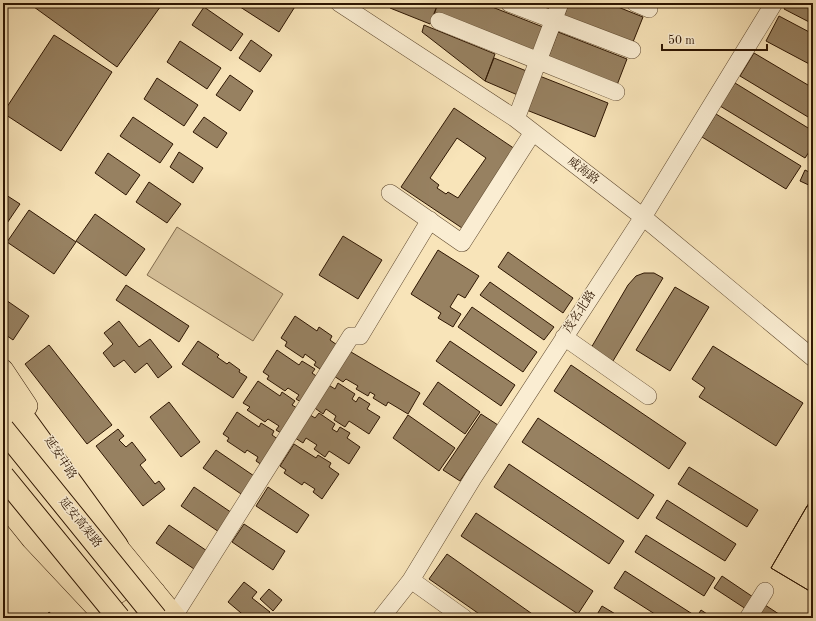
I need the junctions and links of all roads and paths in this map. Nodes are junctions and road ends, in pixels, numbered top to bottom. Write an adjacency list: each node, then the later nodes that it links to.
1 (339, 3): 10 (street, 威海路)
2 (509, 3): 5 (street)
3 (560, 3): 5 (street)
4 (774, 3): 13 (street, 茂名北路)
5 (554, 20): 7 (street); 8 (street)
6 (439, 21): 8 (street)
7 (632, 50)
8 (538, 61): 9 (street); 10 (street)
9 (616, 92)
10 (516, 119): 11 (street, 威海路)
11 (533, 132): 13 (street, 威海路); 14 (street)
12 (390, 193): 14 (street)
13 (643, 217): 15 (street, 茂名北路); 16 (street, 威海路)
14 (430, 220): 30 (street)
15 (564, 337): 19 (street); 27 (street, 茂名北路)
16 (813, 358)
17 (3, 370): 26 (main road, 延安中路)
18 (3, 389): 26 (highway)
19 (648, 396)
20 (3, 410): 26 (main road, 延安中路)
21 (3, 429): 30 (highway, 延安高架路, bridge)
22 (3, 466): 31 (main road)
23 (3, 476): 31 (highway, bridge)
24 (3, 484): 31 (highway)
25 (3, 503): 31 (main road)
26 (117, 546): 29 (main road, 延安中路)
27 (411, 580): 32 (street, 茂名北路); 33 (street)
28 (765, 591): 34 (street)
29 (155, 592): 30 (main road, 延安中路); 31 (main road)
30 (169, 617)
31 (118, 618)
32 (381, 618)
33 (464, 618)
34 (748, 618)

